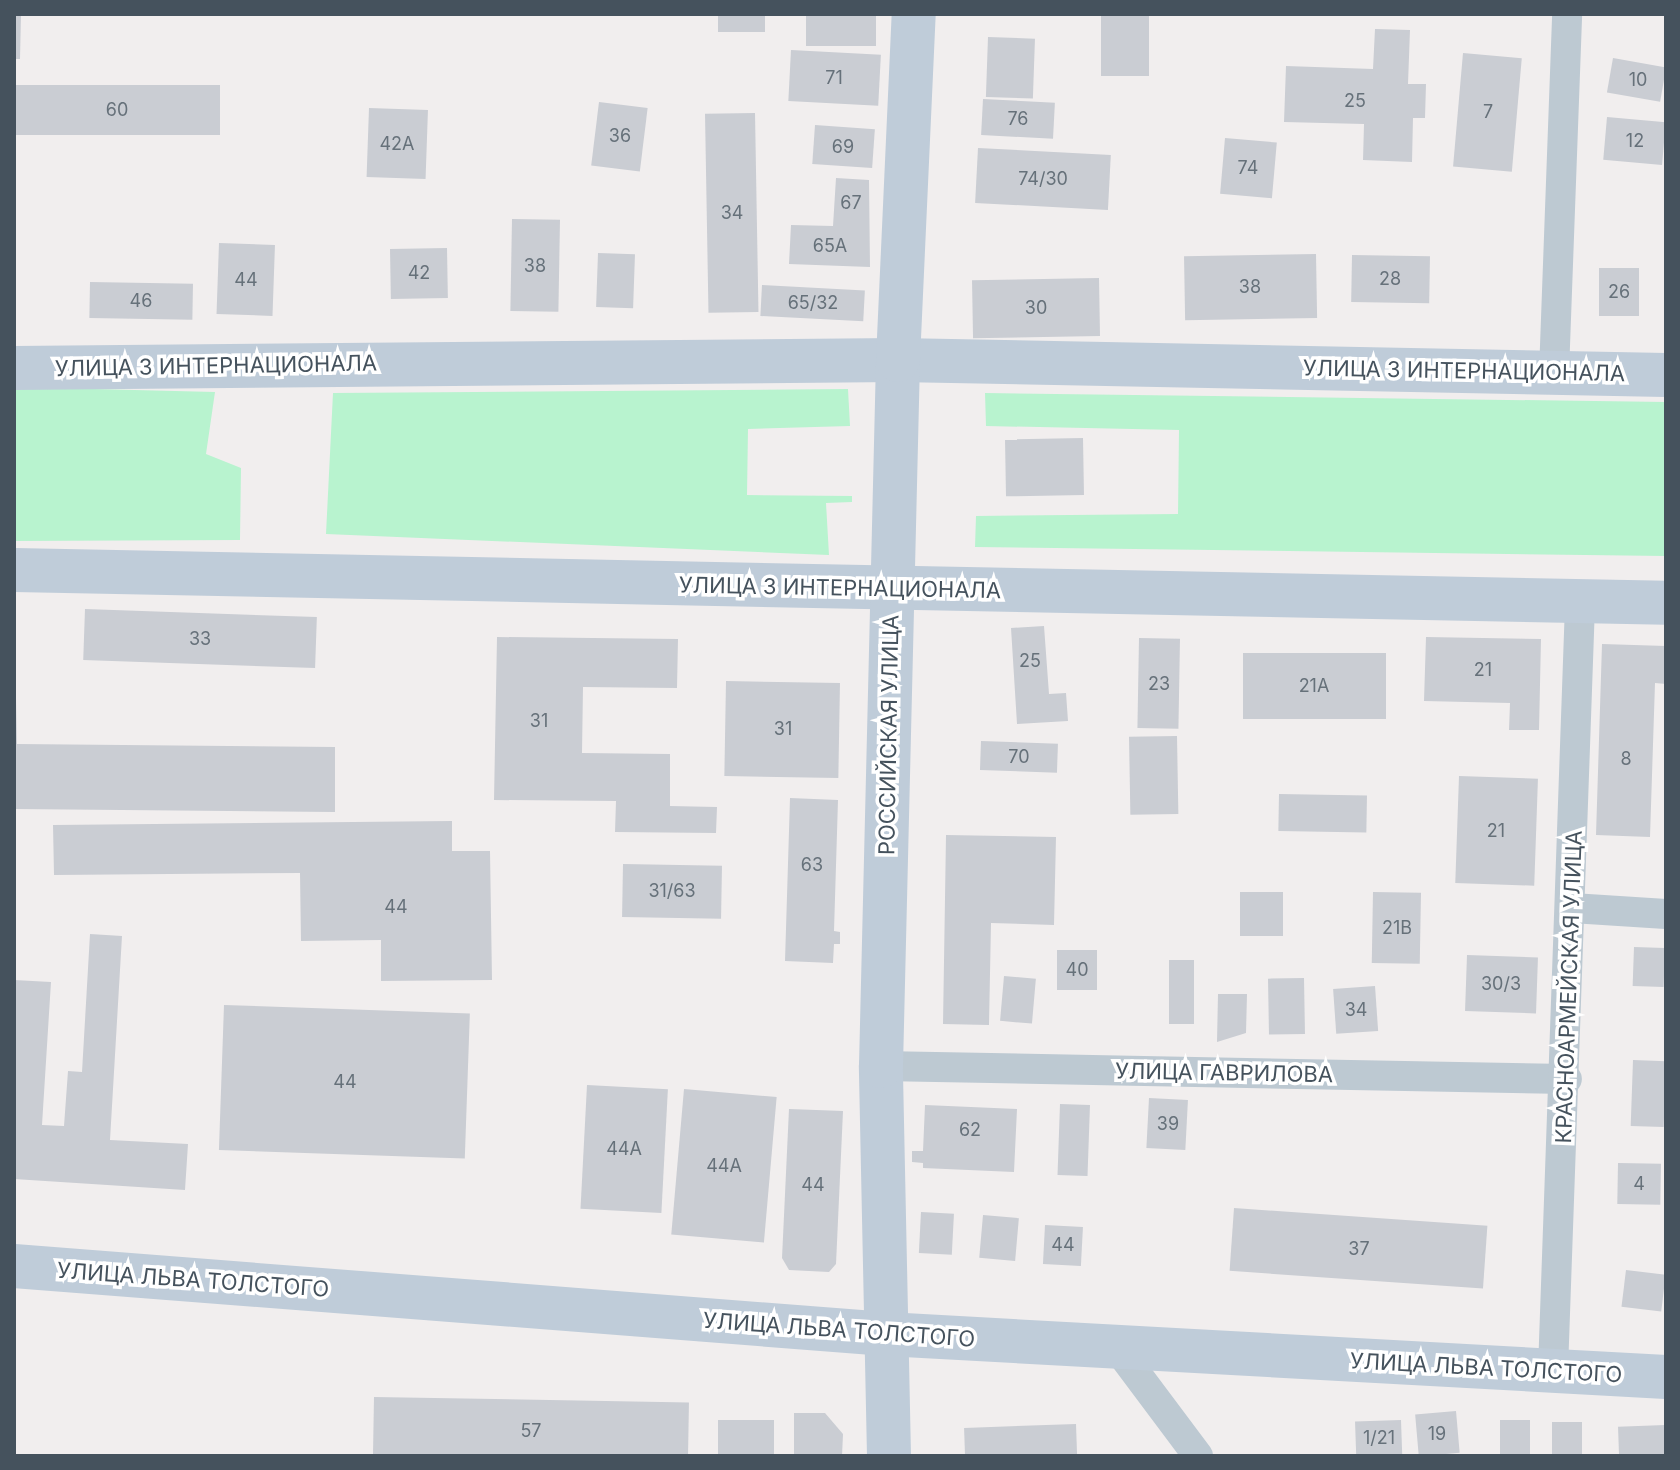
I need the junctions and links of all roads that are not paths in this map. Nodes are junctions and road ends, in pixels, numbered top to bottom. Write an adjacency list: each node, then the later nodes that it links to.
1 (914, 14): 3 (main road, РОССИЙСКАЯ УЛИЦА)
2 (1567, 14): 5 (street)
3 (898, 360): 4 (main road, УЛИЦА 3 ИНТЕРНАЦИОНАЛА); 5 (main road, УЛИЦА 3 ИНТЕРНАЦИОНАЛА); 8 (main road, РОССИЙСКАЯ УЛИЦА)
4 (14, 368)
5 (1554, 373): 6 (main road, УЛИЦА 3 ИНТЕРНАЦИОНАЛА)
6 (1666, 375)
7 (14, 570): 8 (main road, УЛИЦА 3 ИНТЕРНАЦИОНАЛА)
8 (893, 589): 9 (main road, УЛИЦА 3 ИНТЕРНАЦИОНАЛА); 13 (main road, РОССИЙСКАЯ УЛИЦА)
9 (1580, 603): 10 (main road, УЛИЦА 3 ИНТЕРНАЦИОНАЛА); 11 (street, КРАСНОАРМЕЙСКАЯ УЛИЦА)
10 (1666, 603)
11 (1572, 908): 12 (street); 14 (street, КРАСНОАРМЕЙСКАЯ УЛИЦА)
12 (1666, 914)
13 (881, 1066): 14 (street, УЛИЦА ГАВРИЛОВА); 16 (main road, РОССИЙСКАЯ УЛИЦА)
14 (1567, 1079): 18 (street, КРАСНОАРМЕЙСКАЯ УЛИЦА)
15 (14, 1266): 16 (main road, УЛИЦА ЛЬВА ТОЛСТОГО)
16 (886, 1334): 17 (main road, УЛИЦА ЛЬВА ТОЛСТОГО); 20 (main road, РОССИЙСКАЯ УЛИЦА)
17 (1118, 1349): 18 (main road, УЛИЦА ЛЬВА ТОЛСТОГО); 21 (street)
18 (1553, 1370): 19 (main road, УЛИЦА ЛЬВА ТОЛСТОГО)
19 (1666, 1377)
20 (889, 1456)
21 (1198, 1456)

